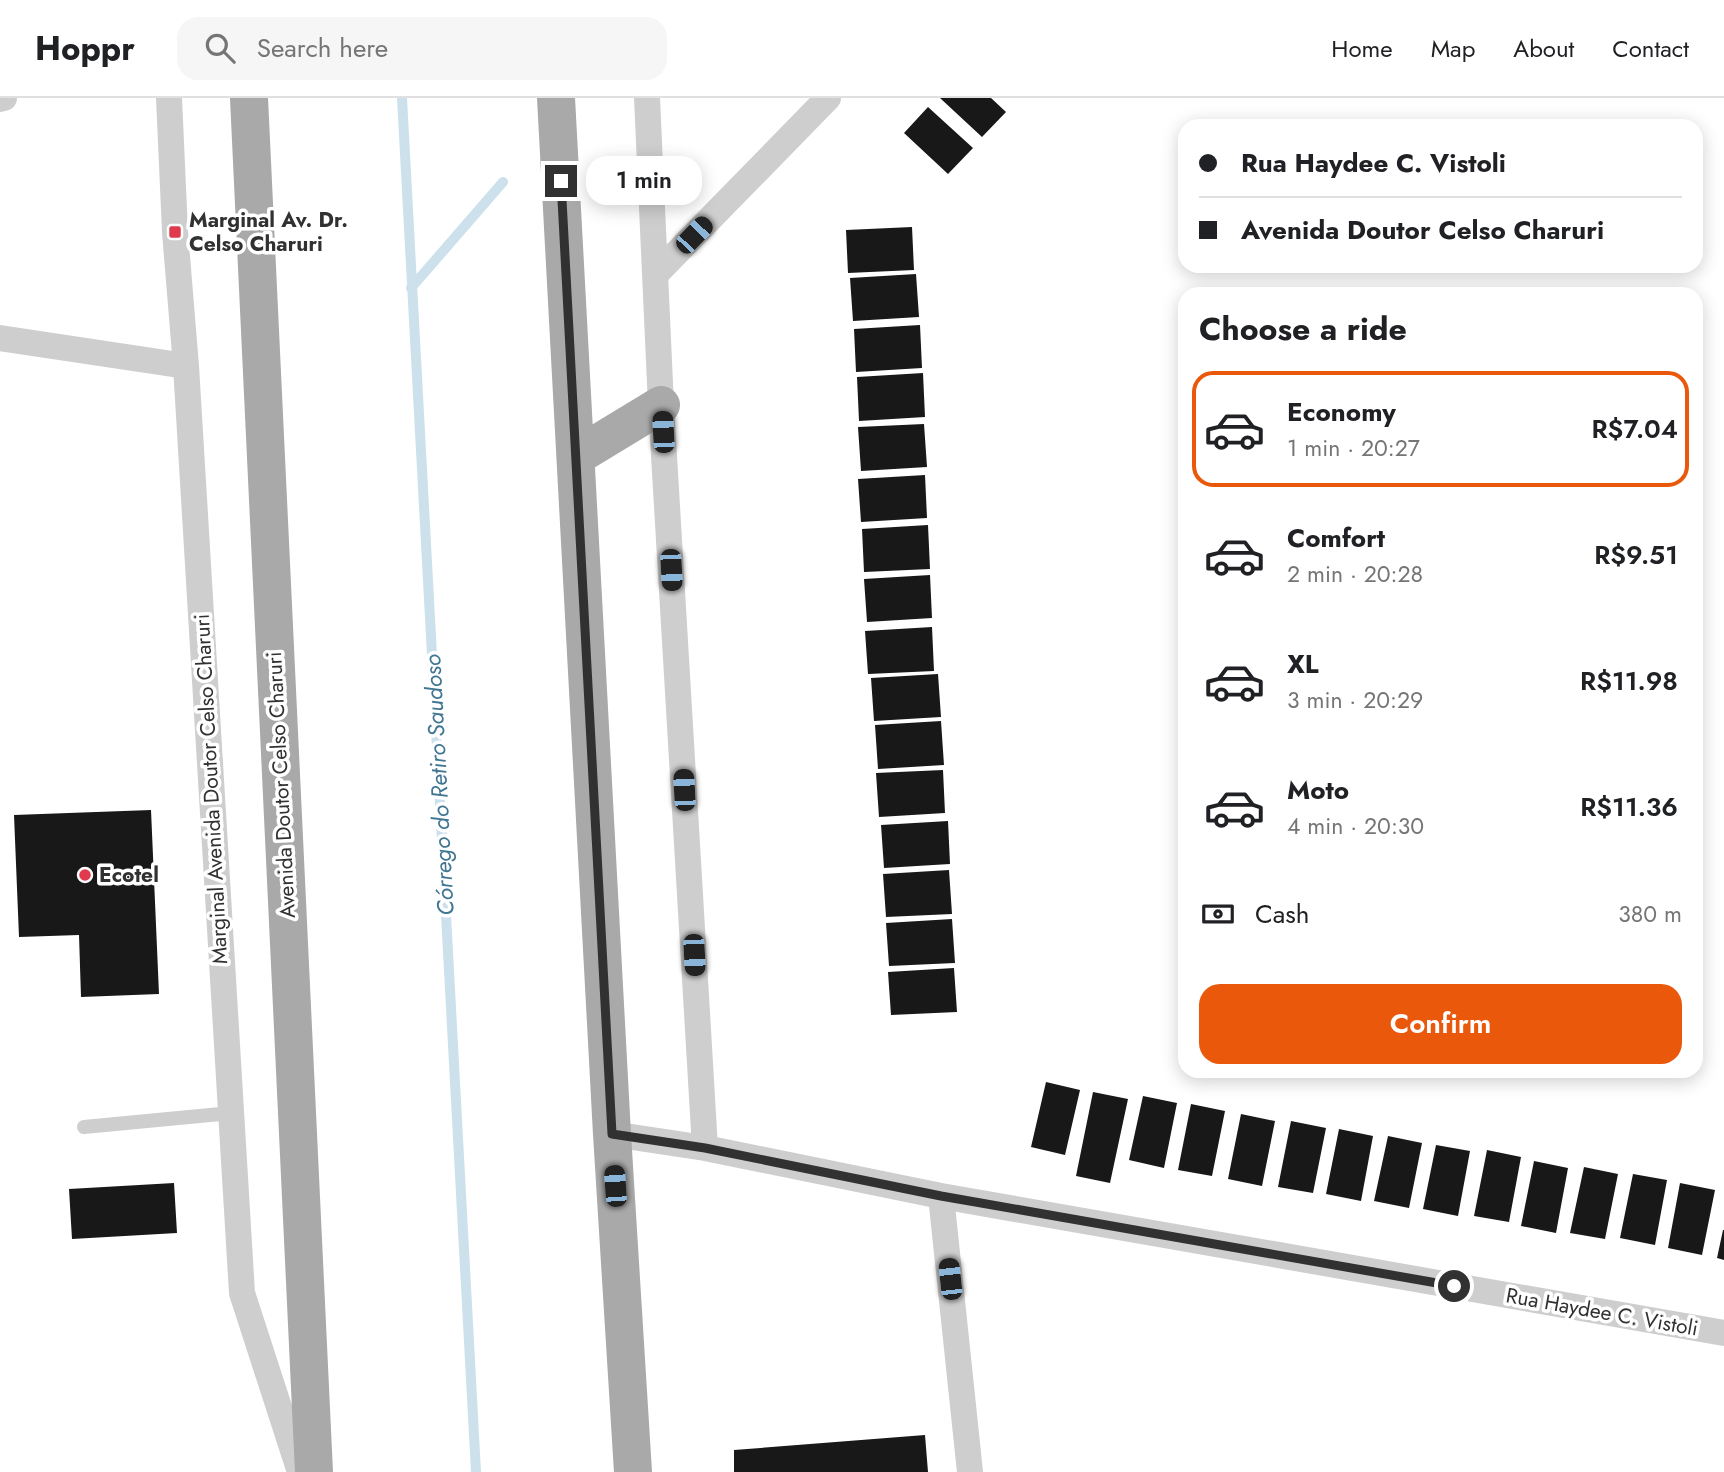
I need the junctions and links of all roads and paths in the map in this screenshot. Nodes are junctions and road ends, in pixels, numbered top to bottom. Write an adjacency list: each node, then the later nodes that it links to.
1 (169, 98): 8 (street, Marginal Avenida Doutor Celso Charuri)
2 (248, 98): 18 (main road, Avenida Doutor Celso Charuri)
3 (556, 98): 10 (main road)
4 (648, 98): 6 (street)
5 (828, 98): 6 (street)
6 (656, 274): 9 (street)
7 (0, 338): 8 (street)
8 (186, 366): 11 (street, Marginal Avenida Doutor Celso Charuri)
9 (662, 405): 10 (main road); 14 (street)
10 (577, 456): 13 (main road)
11 (231, 1113): 12 (lane); 17 (street, Marginal Avenida Doutor Celso Charuri)
12 (84, 1127)
13 (612, 1134): 14 (street, Rua Haydee C. Vistoli); 19 (main road)
14 (705, 1148): 15 (street, Rua Haydee C. Vistoli)
15 (941, 1196): 16 (street, Rua Haydee C. Vistoli); 20 (street)
16 (1724, 1333)
17 (300, 1472)
18 (314, 1472)
19 (633, 1472)
20 (970, 1472)

